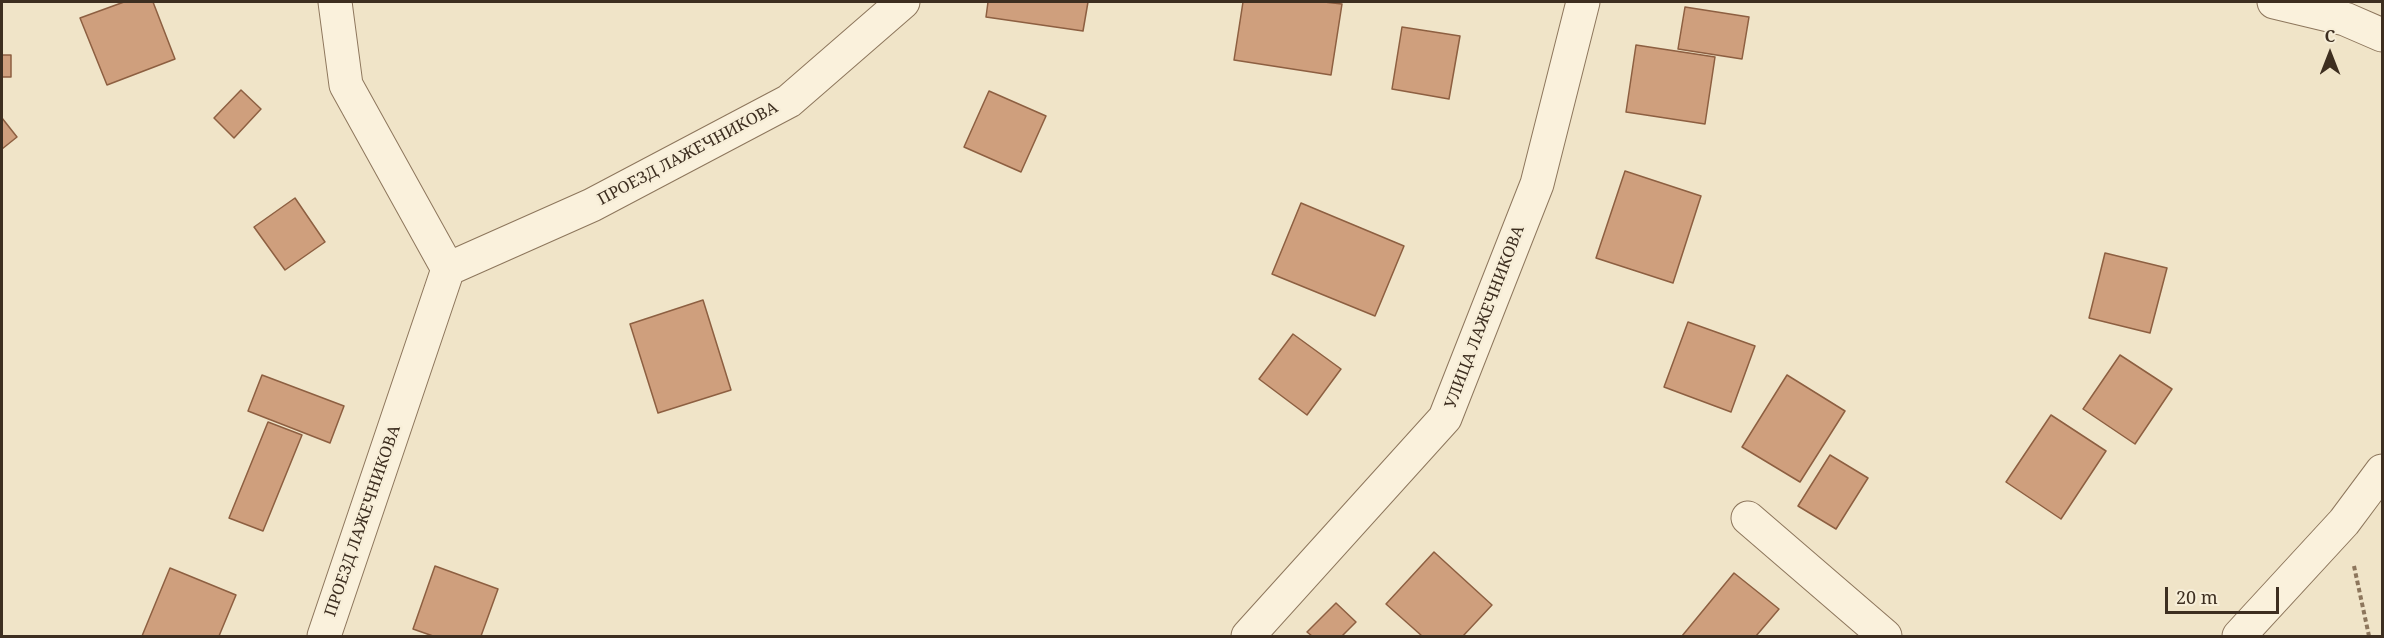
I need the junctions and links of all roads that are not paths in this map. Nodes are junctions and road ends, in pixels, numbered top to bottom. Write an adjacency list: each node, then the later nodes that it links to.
1 (335, 2): 6 (street)
2 (903, 2): 6 (street, ПРОЕЗД ЛАЖЕЧНИКОВА)
3 (1583, 2): 10 (street, УЛИЦА ЛАЖЕЧНИКОВА)
4 (2274, 2): 5 (street)
5 (2382, 34)
6 (448, 269): 9 (street, ПРОЕЗД ЛАЖЕЧНИКОВА)
7 (2382, 471): 12 (street)
8 (1748, 518): 11 (street)
9 (324, 636)
10 (1248, 636)
11 (1885, 636)
12 (2240, 636)

